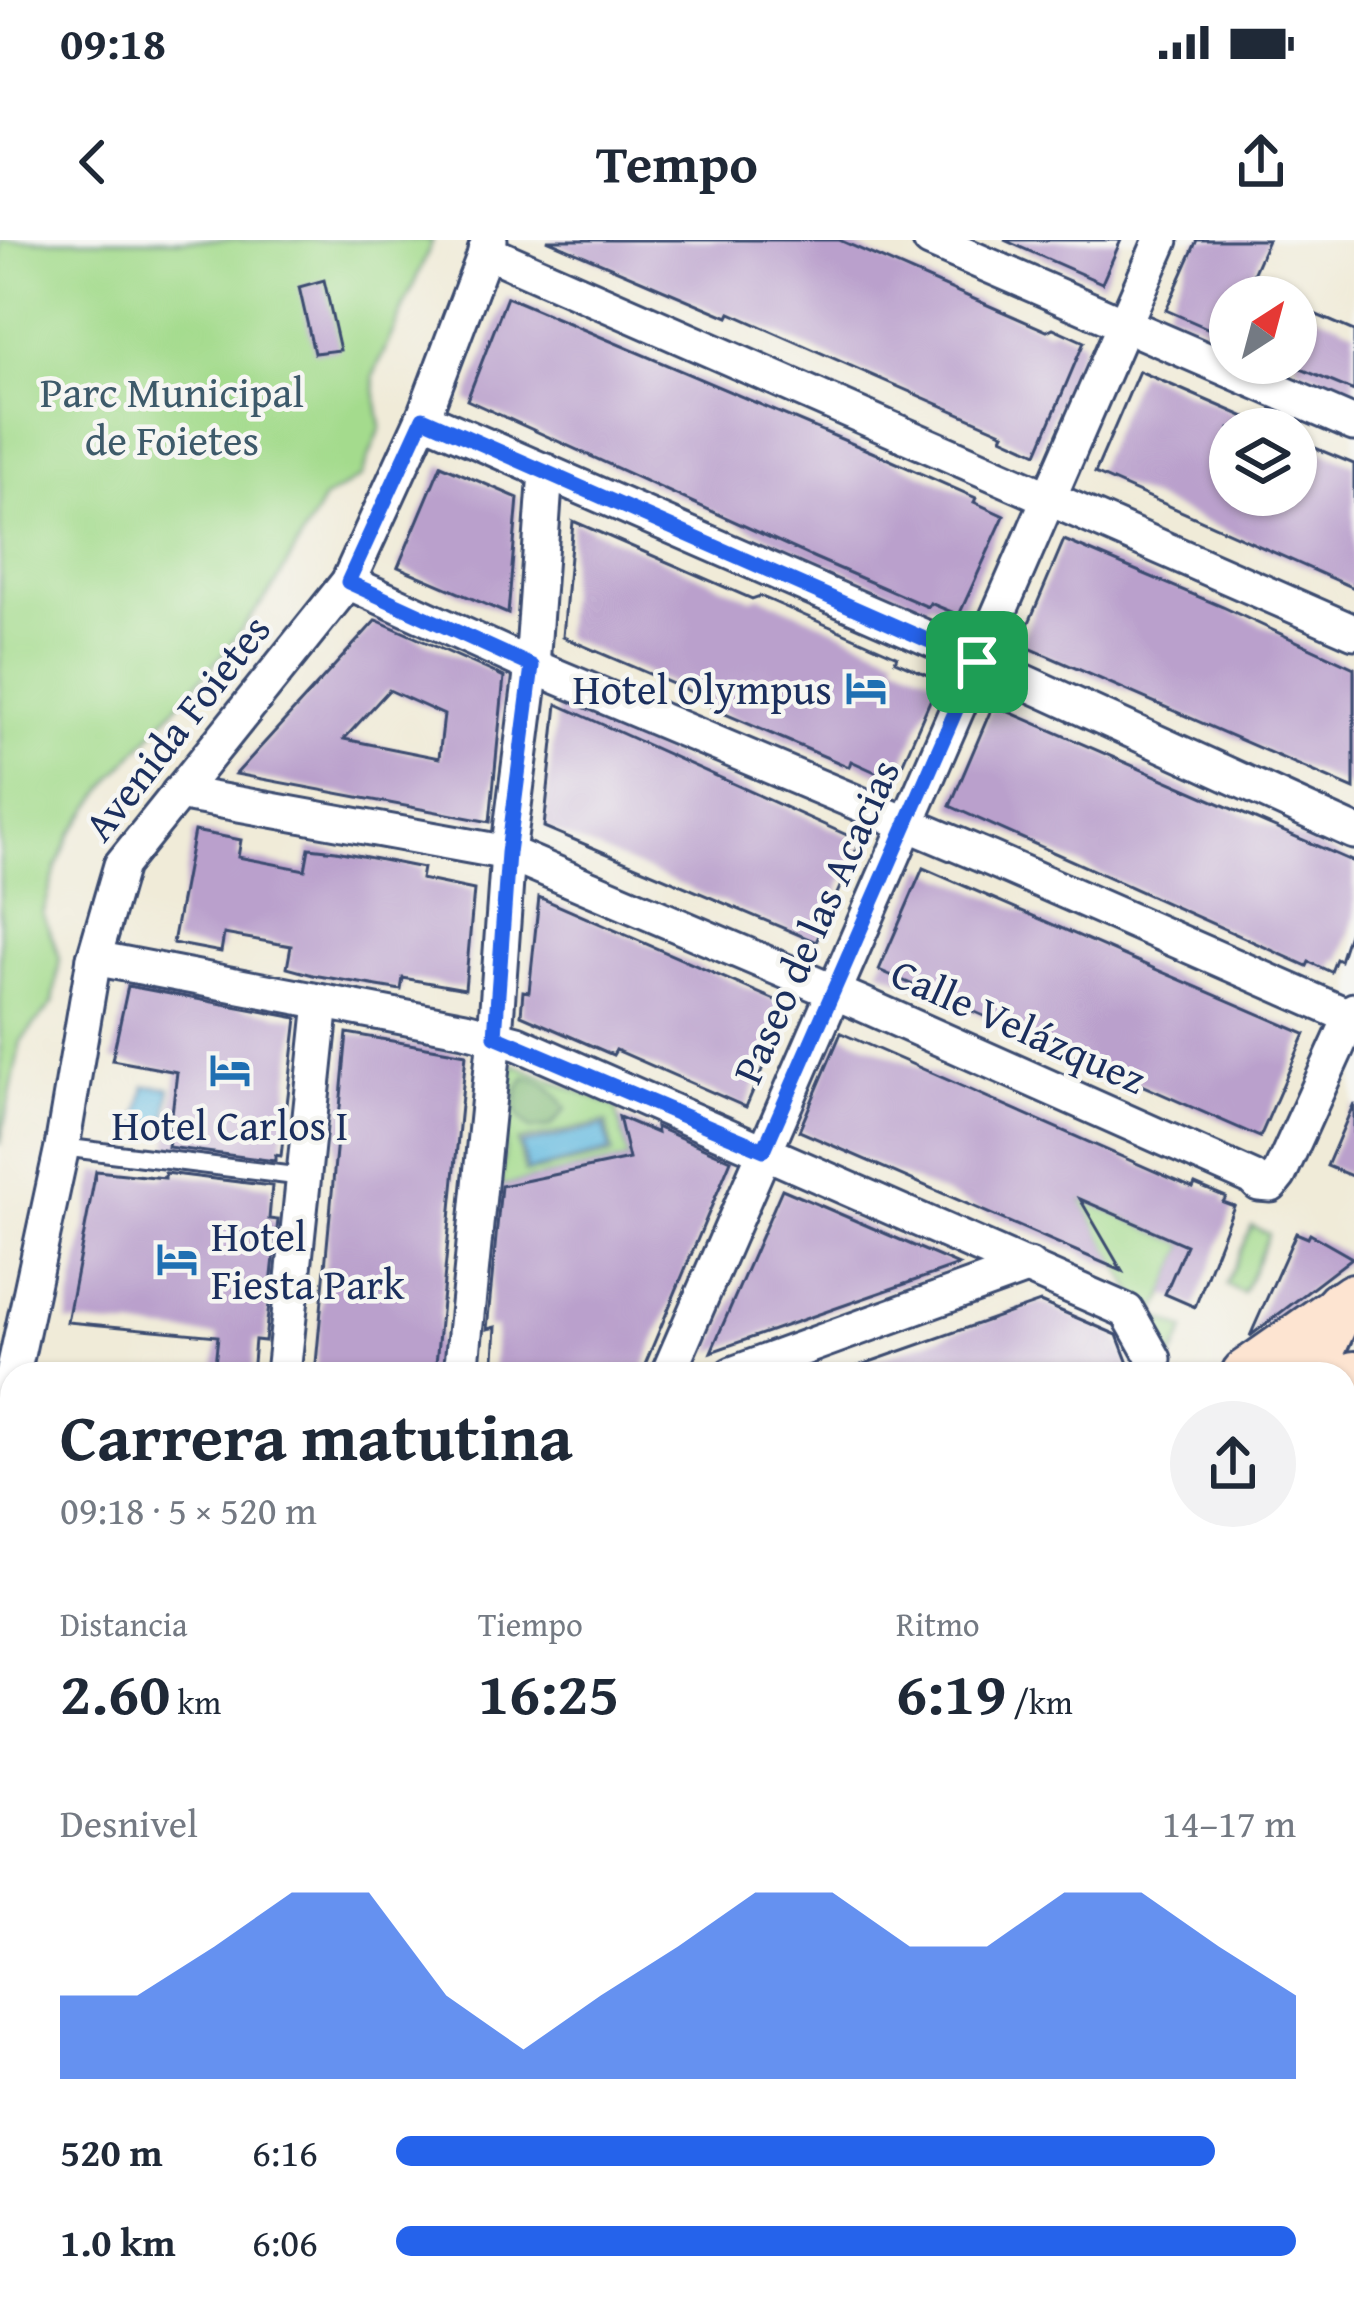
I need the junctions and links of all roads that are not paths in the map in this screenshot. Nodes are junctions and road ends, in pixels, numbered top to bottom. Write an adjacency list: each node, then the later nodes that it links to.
1 (930, 240): 4 (street)
2 (1160, 240): 4 (street, Paseo de las Acacias)
3 (487, 246): 5 (street, Avenida Foietes); 8 (street)
4 (1123, 324): 6 (street); 8 (street, Paseo de las Acacias)
5 (423, 418): 7 (street); 9 (street, Avenida Foietes)
6 (1354, 424)
7 (546, 471): 11 (street); 12 (street)
8 (1048, 497): 10 (street); 11 (street, Paseo de las Acacias)
9 (348, 582): 12 (street); 13 (street, Avenida Foietes)
10 (1354, 632)
11 (977, 662): 14 (street, Paseo de las Acacias); 15 (street)
12 (532, 666): 14 (street); 16 (street)
13 (178, 793): 16 (street, Calle Velázquez); 17 (street, Avenida Foietes)
14 (906, 825): 18 (street, Paseo de las Acacias); 20 (street)
15 (1354, 832)
16 (508, 853): 18 (street, Calle Velázquez); 21 (street)
17 (94, 958): 19 (street); 22 (street, Avenida Foietes)
18 (832, 993): 20 (street, Calle Velázquez); 23 (street, Paseo de las Acacias)
19 (322, 1002): 21 (street); 24 (street)
20 (1352, 1013)
21 (495, 1036): 23 (street); 30 (street)
22 (62, 1147): 24 (lane); 28 (street, Avenida Foietes)
23 (764, 1150): 25 (street); 31 (street, Paseo de las Acacias)
24 (303, 1177): 29 (street)
25 (1029, 1266): 27 (street); 32 (street)
26 (1347, 1302): 33 (main road); 34 (main road)
27 (1154, 1359)
28 (15, 1362)
29 (284, 1362)
30 (462, 1362)
31 (673, 1362)
32 (765, 1362)
33 (1263, 1362)
34 (1315, 1362)

